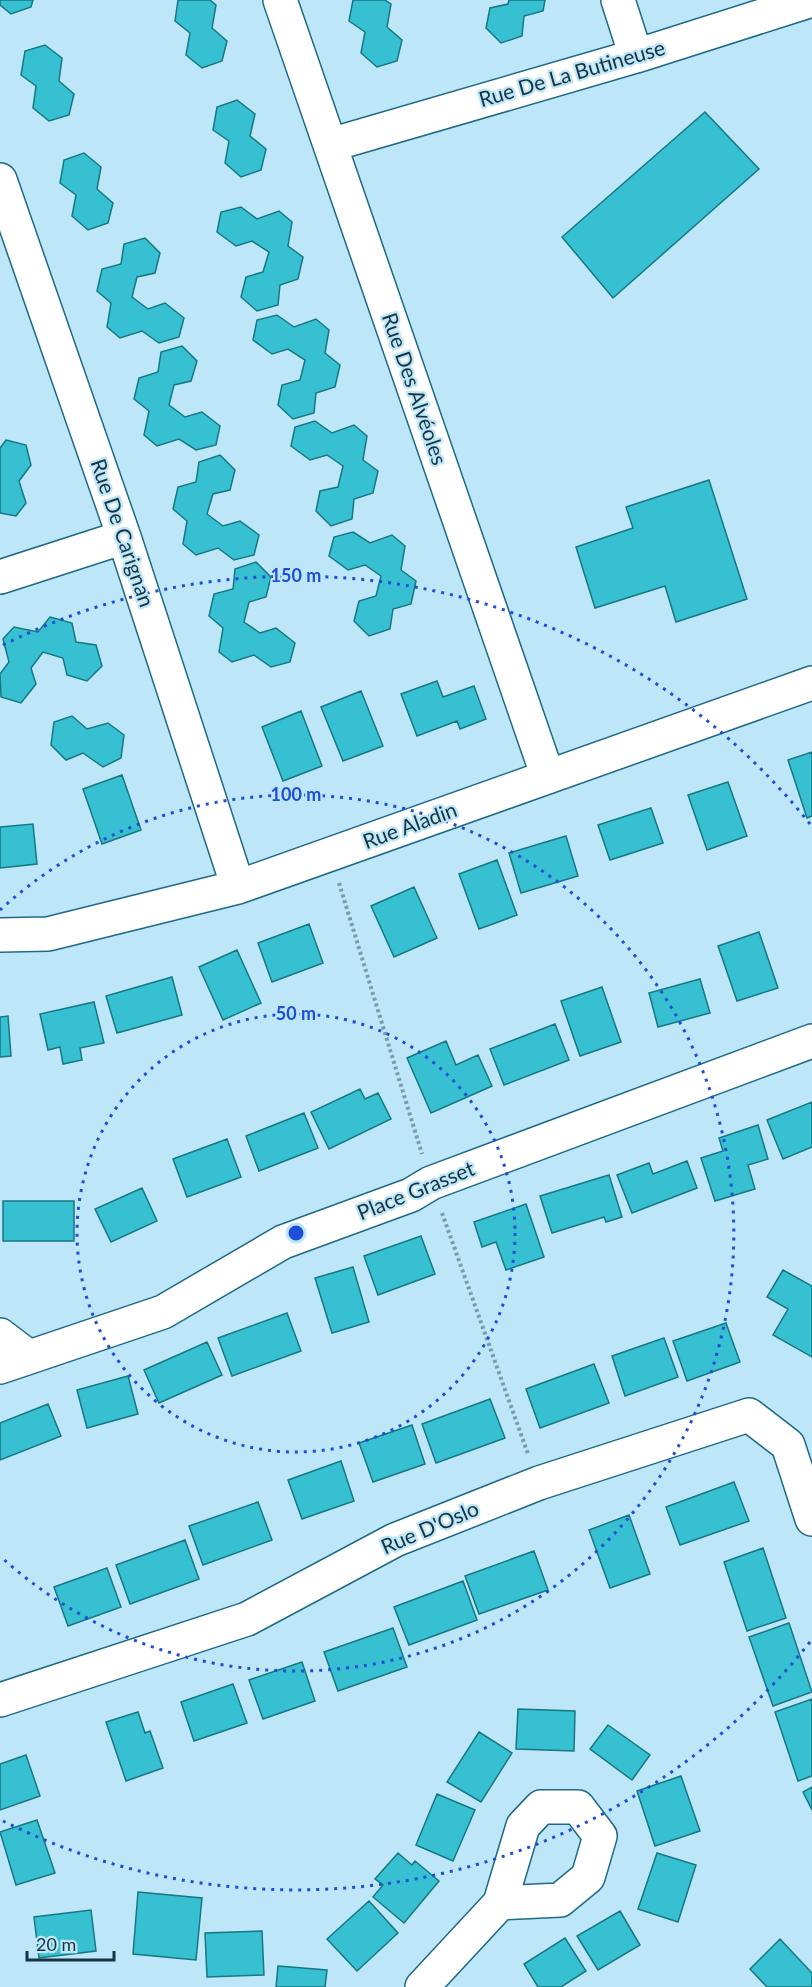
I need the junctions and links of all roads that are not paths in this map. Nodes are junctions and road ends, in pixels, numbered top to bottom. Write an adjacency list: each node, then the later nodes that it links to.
1 (280, 0): 5 (street, Rue Des Alvéoles)
2 (618, 0): 4 (street)
3 (812, 0): 4 (street, Rue De La Butineuse)
4 (636, 56): 5 (street, Rue De La Butineuse)
5 (330, 145): 10 (street, Rue Des Alvéoles)
6 (0, 180): 7 (street, Rue De Carignan)
7 (124, 537): 8 (street); 11 (street, Rue De Carignan)
8 (0, 577)
9 (812, 683): 10 (street, Rue Aladin)
10 (548, 777): 11 (street, Rue Aladin)
11 (238, 887): 12 (street, Rue Aladin)
12 (0, 935)
13 (812, 1041): 15 (street, Place Grasset)
14 (0, 1335): 15 (street, Place Grasset)
15 (14, 1362)
16 (812, 1520): 17 (street, Rue D'Oslo)
17 (0, 1700)
18 (500, 1903): 19 (street)
19 (422, 1987)

